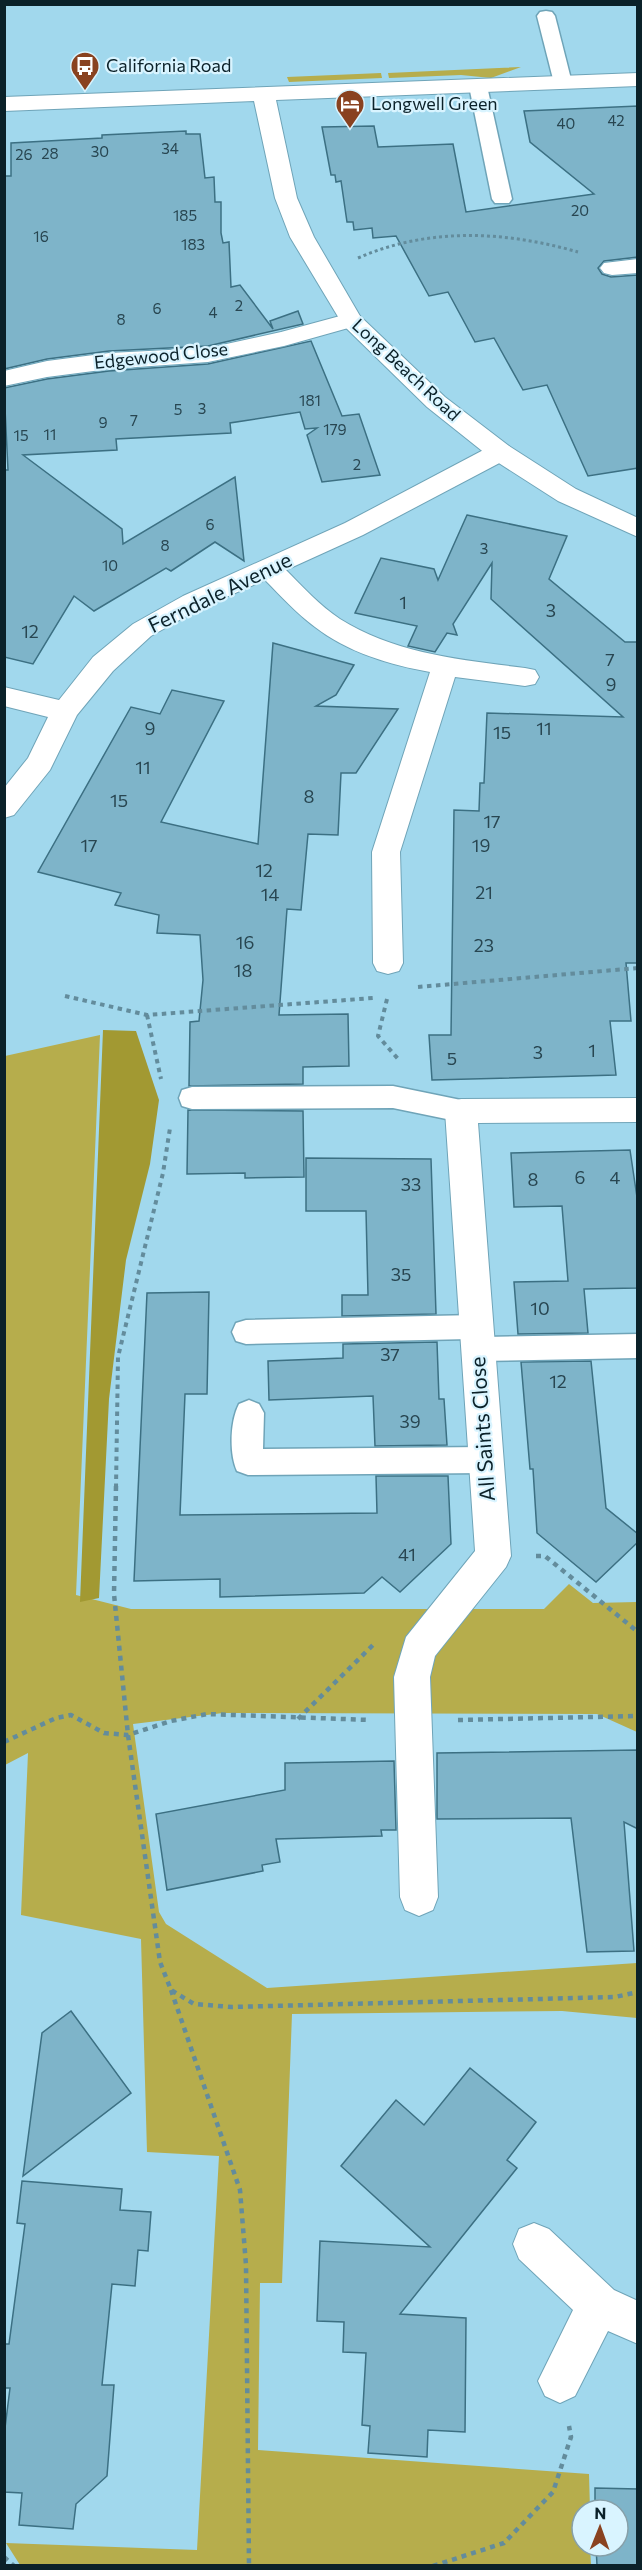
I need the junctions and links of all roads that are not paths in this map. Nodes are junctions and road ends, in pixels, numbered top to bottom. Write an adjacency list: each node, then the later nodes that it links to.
1 (546, 15): 3 (lane)
2 (638, 80): 3 (street)
3 (563, 83): 4 (street)
4 (478, 86): 5 (street); 7 (lane)
5 (264, 94): 6 (street); 8 (street, Long Beach Road)
6 (4, 104)
7 (502, 200)
8 (351, 320): 9 (street, Edgewood Close); 10 (street, Long Beach Road)
9 (4, 379)
10 (500, 452): 11 (street, Long Beach Road); 12 (street, Ferndale Avenue)
11 (638, 530)
12 (269, 569): 13 (street); 16 (street, Ferndale Avenue)
13 (446, 667): 14 (street); 18 (street)
14 (525, 677)
15 (4, 696): 16 (street)
16 (65, 711): 17 (street, Ferndale Avenue)
17 (4, 808)
18 (388, 963)
19 (192, 1098): 21 (lane)
20 (638, 1110): 21 (street)
21 (461, 1111): 23 (street, All Saints Close)
22 (246, 1332): 23 (lane)
23 (477, 1338): 24 (lane); 26 (street, All Saints Close)
24 (638, 1346)
25 (249, 1413): 26 (lane)
26 (486, 1460): 27 (street, All Saints Close)
27 (419, 1897)
28 (534, 2244): 29 (street)
29 (598, 2305): 30 (street); 31 (street)
30 (638, 2323)
31 (560, 2381)

